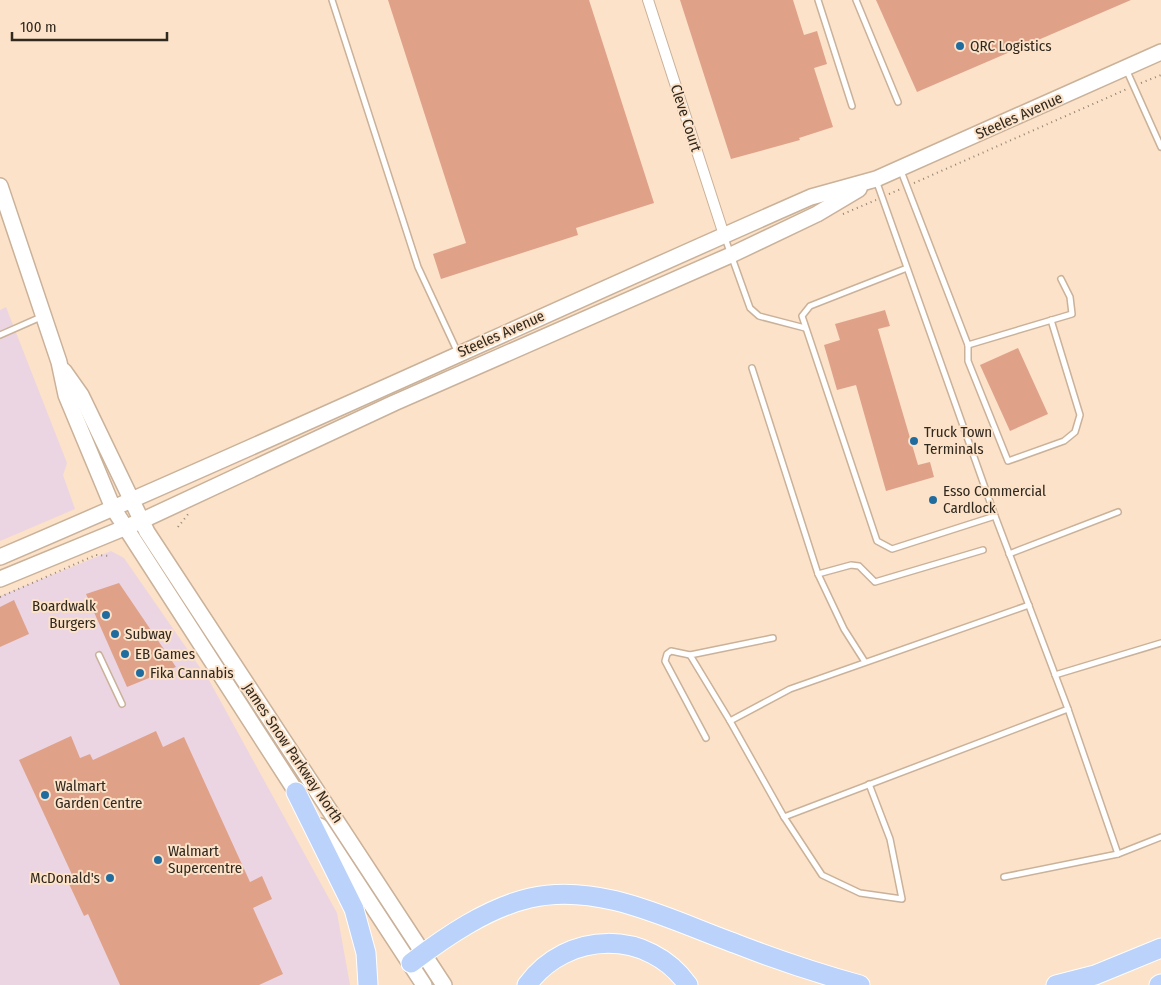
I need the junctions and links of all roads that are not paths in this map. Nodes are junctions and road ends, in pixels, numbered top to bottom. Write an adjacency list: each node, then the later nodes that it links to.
1 (332, 0): 22 (lane)
2 (648, 0): 13 (street, Cleve Court)
3 (818, 0): 8 (lane)
4 (856, 0): 7 (lane)
5 (1161, 52): 6 (main road, Steeles Avenue)
6 (1126, 69): 9 (lane); 10 (main road, Steeles Avenue)
7 (898, 102)
8 (852, 106)
9 (1161, 147)
10 (900, 168): 11 (main road, Steeles Avenue); 21 (lane)
11 (876, 178): 13 (main road, Steeles Avenue); 14 (main road, Steeles Avenue); 15 (lane)
12 (0, 186): 17 (main road, James Snow Parkway North)
13 (724, 235): 14 (lane); 22 (main road, Steeles Avenue)
14 (731, 255): 19 (lane); 29 (main road, Steeles Avenue)
15 (907, 268): 19 (lane); 28 (lane)
16 (1061, 279): 18 (lane)
17 (44, 316): 20 (lane); 23 (main road, James Snow Parkway North)
18 (1051, 320): 21 (lane); 21 (lane)
19 (805, 328): 28 (lane)
20 (0, 335)
21 (968, 345)
22 (458, 353): 25 (main road, Steeles Avenue)
23 (59, 362): 25 (main road, James Snow Parkway North); 26 (main road, James Snow Parkway North)
24 (752, 368): 34 (lane)
25 (131, 502): 26 (main road, Steeles Avenue); 29 (main road, James Snow Parkway North)
26 (113, 508): 30 (main road, James Snow Parkway North); 33 (main road, Steeles Avenue)
27 (1118, 512): 32 (lane)
28 (995, 516): 32 (lane)
29 (141, 520): 30 (main road, Steeles Avenue); 54 (main road, James Snow Parkway North)
30 (124, 528): 35 (main road, Steeles Avenue); 48 (main road, James Snow Parkway North)
31 (983, 550): 34 (lane)
32 (1009, 554): 36 (lane)
33 (0, 557)
34 (818, 574): 41 (lane)
35 (0, 579)
36 (1029, 605): 41 (lane); 42 (lane)
37 (774, 638): 40 (lane)
38 (1161, 643): 42 (lane)
39 (99, 655): 43 (lane)
40 (690, 655): 45 (lane); 46 (lane)
41 (865, 662): 45 (lane)
42 (1055, 675): 44 (lane)
43 (122, 704)
44 (1068, 709): 47 (lane); 51 (lane)
45 (730, 721): 49 (lane)
46 (706, 738)
47 (869, 784): 49 (lane); 49 (lane)
48 (296, 792): 54 (main road, James Snow Parkway North); 55 (highway)
49 (784, 817)
50 (1161, 837): 51 (lane)
51 (1118, 854): 52 (lane)
52 (1004, 877)
53 (1161, 948): 61 (highway)
54 (418, 958): 56 (main road, James Snow Parkway North); 57 (main road, James Snow Parkway North); 60 (highway)
55 (368, 985)
56 (424, 985)
57 (444, 985)
58 (527, 985): 59 (highway)
59 (688, 985)
60 (860, 985)
61 (1056, 985)

